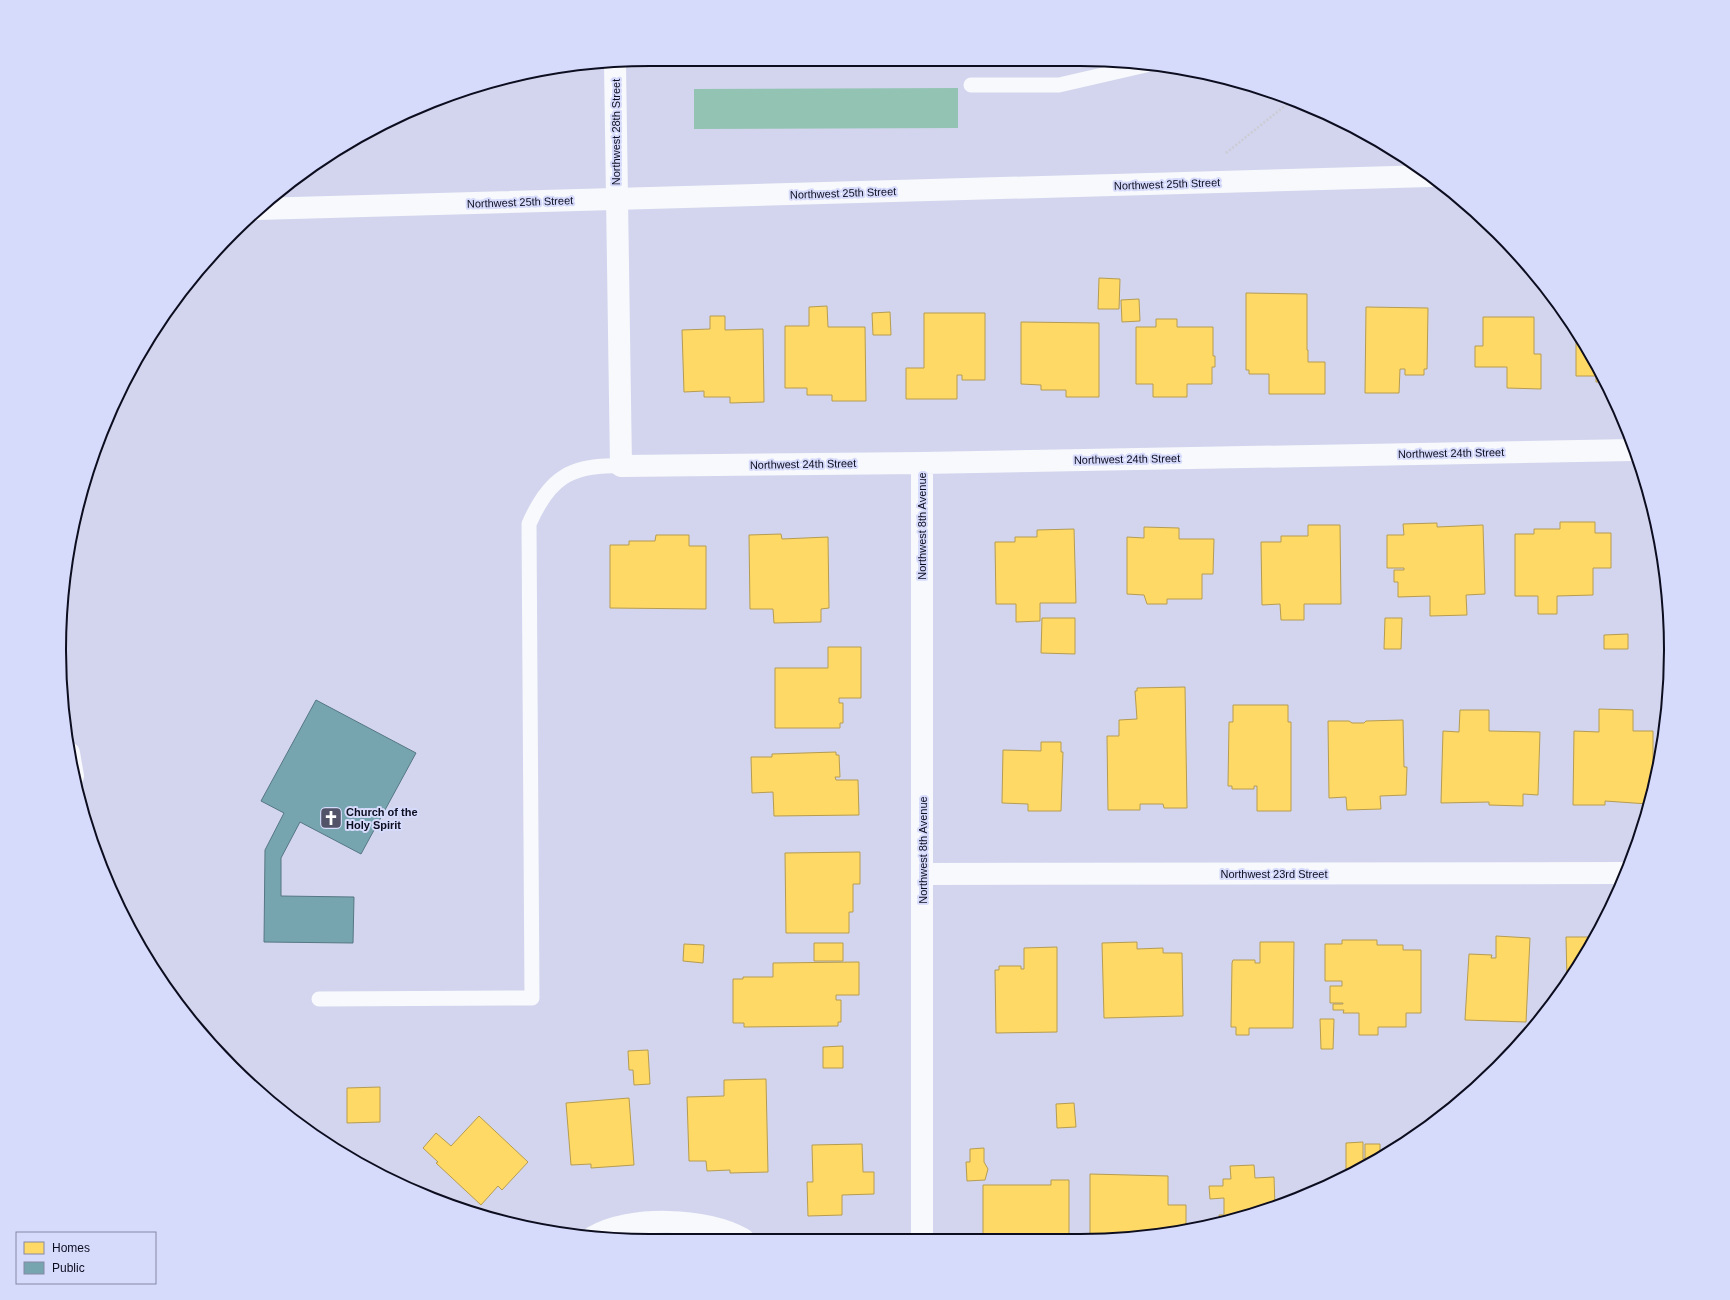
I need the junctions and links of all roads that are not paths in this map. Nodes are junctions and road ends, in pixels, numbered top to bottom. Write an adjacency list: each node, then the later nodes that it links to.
1 (615, 67): 5 (street, Northwest 28th Street)
2 (1131, 68): 3 (lane)
3 (971, 85)
4 (1421, 176): 5 (street, Northwest 25th Street)
5 (617, 200): 6 (street, Northwest 25th Street); 9 (street, Northwest 28th Street)
6 (268, 209)
7 (1629, 450): 8 (street, Northwest 24th Street)
8 (922, 463): 9 (street, Northwest 24th Street); 11 (street, Northwest 8th Avenue)
9 (621, 466): 12 (lane)
10 (1620, 873): 11 (street, Northwest 23rd Street)
11 (923, 874): 15 (street, Northwest 8th Avenue)
12 (319, 999)
13 (602, 1232): 14 (street)
14 (734, 1234)
15 (922, 1234)

